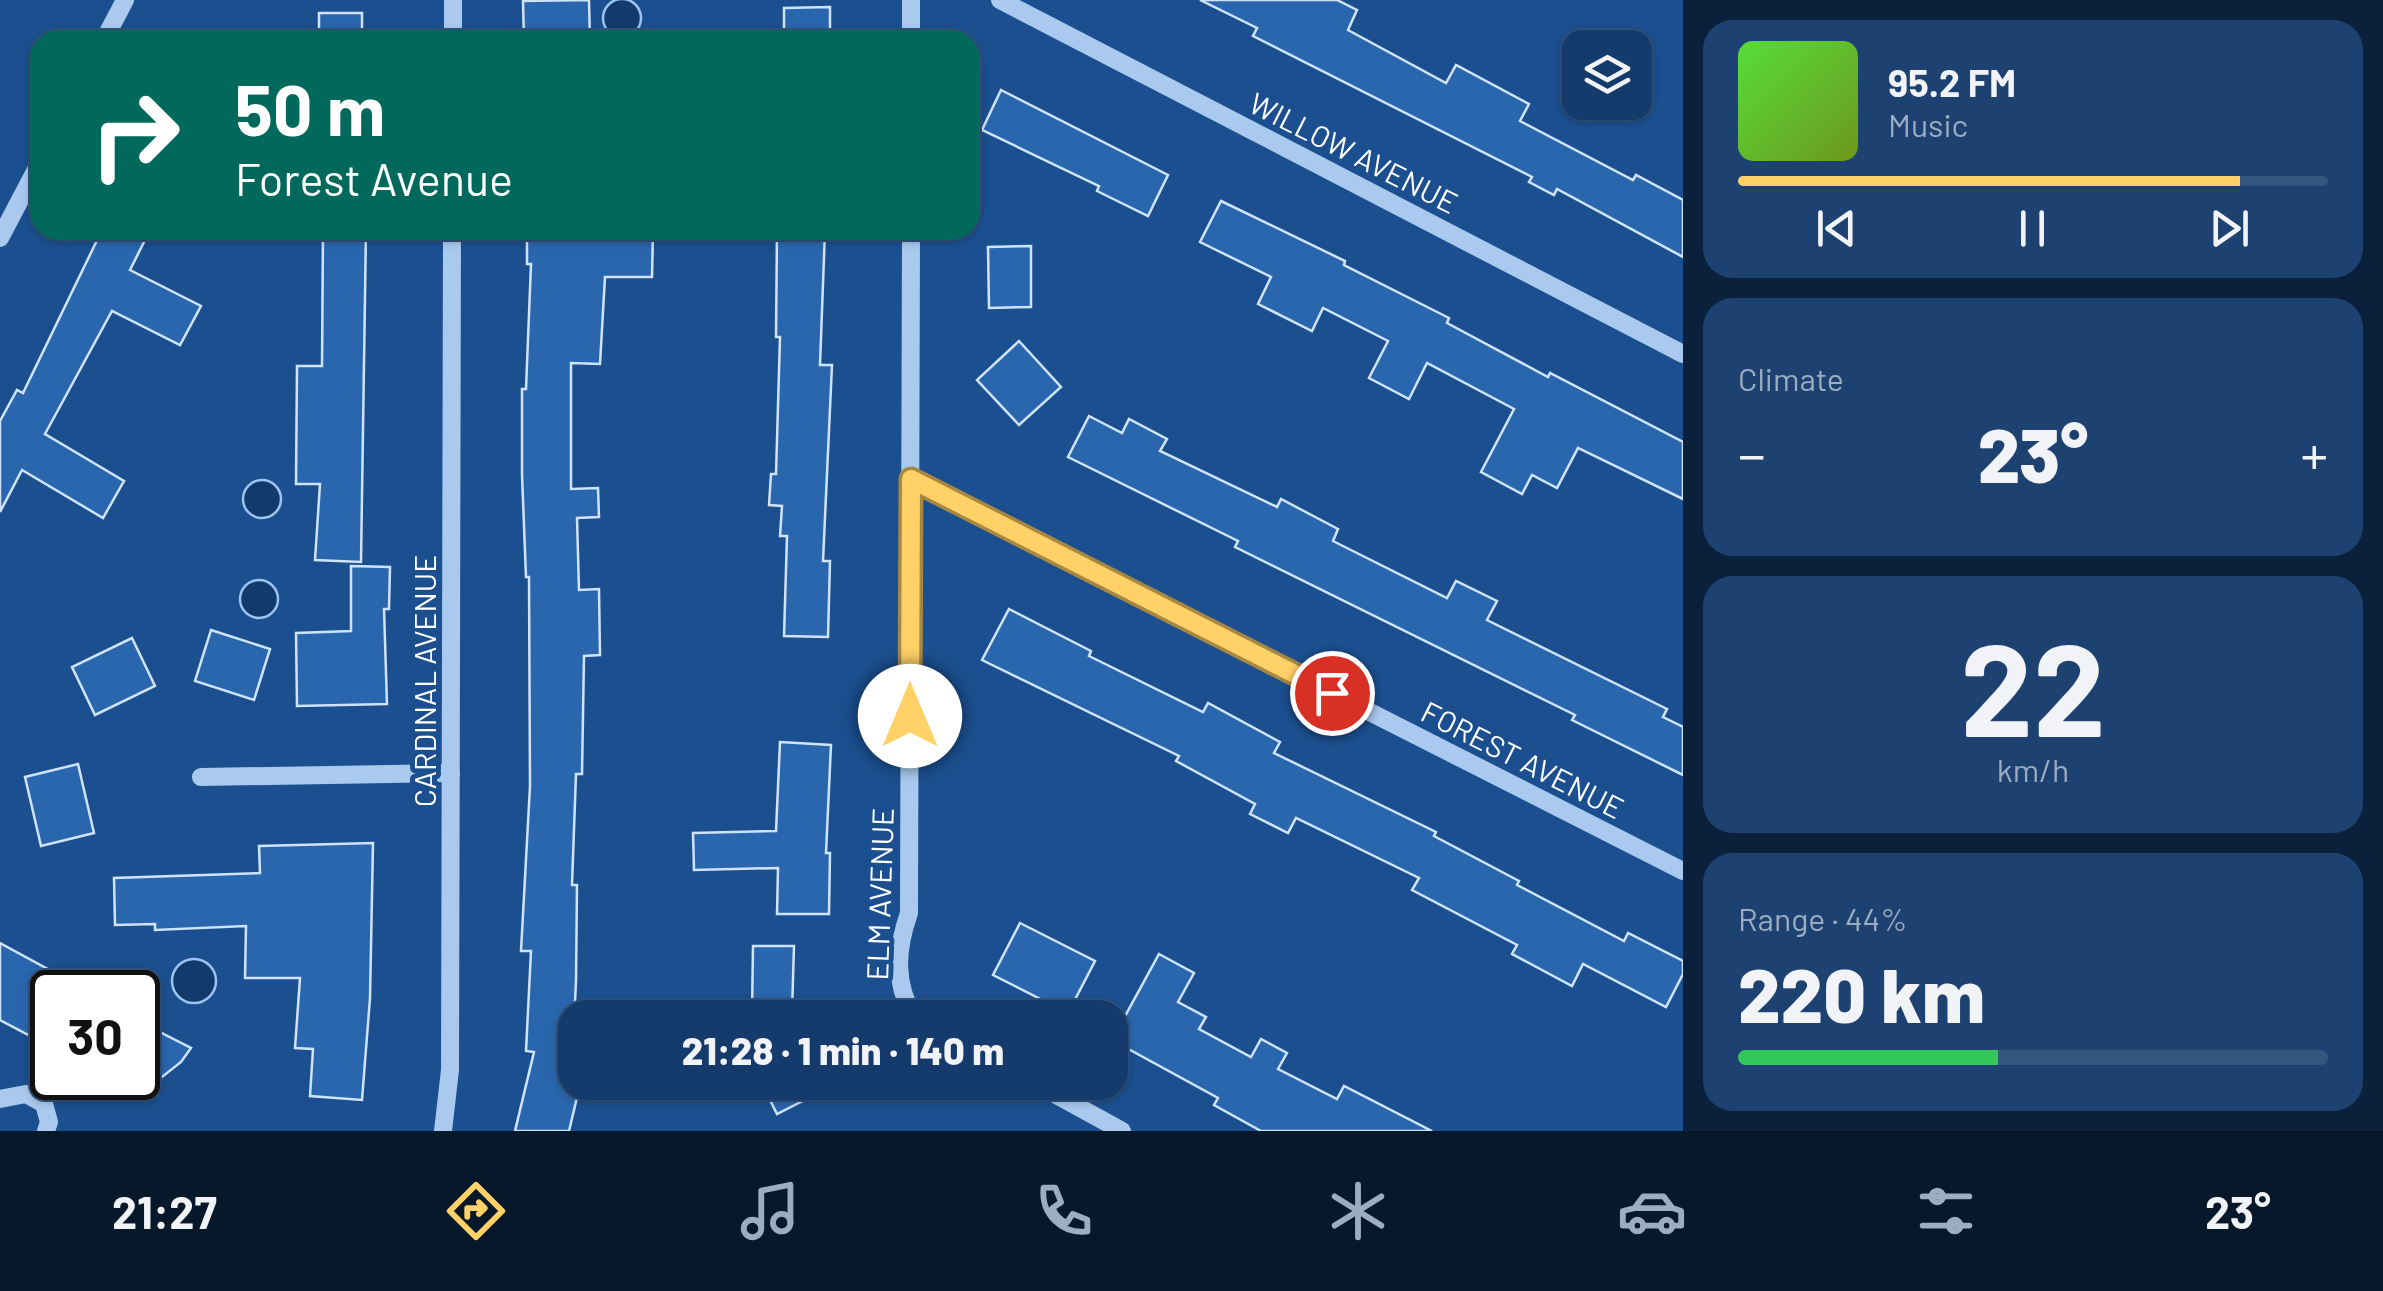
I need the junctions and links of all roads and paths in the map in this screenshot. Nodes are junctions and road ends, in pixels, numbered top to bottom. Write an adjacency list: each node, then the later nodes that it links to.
1 (125, 0): 5 (street)
2 (453, 0): 6 (street)
3 (910, 0): 7 (street)
4 (1000, 0): 12 (street, WILLOW AVENUE)
5 (109, 30)
6 (452, 30)
7 (911, 30)
8 (30, 181): 9 (street)
9 (0, 238)
10 (452, 240): 14 (street, CARDINAL AVENUE)
11 (911, 240): 13 (street, ELM AVENUE)
12 (1683, 354)
13 (911, 479): 16 (street, FOREST AVENUE); 17 (street, ELM AVENUE)
14 (451, 773): 15 (street); 21 (street, CARDINAL AVENUE)
15 (201, 777)
16 (1683, 871)
17 (907, 1000)
18 (0, 1099): 20 (street)
19 (1066, 1100): 22 (street)
20 (46, 1131)
21 (443, 1131)
22 (1122, 1131)

